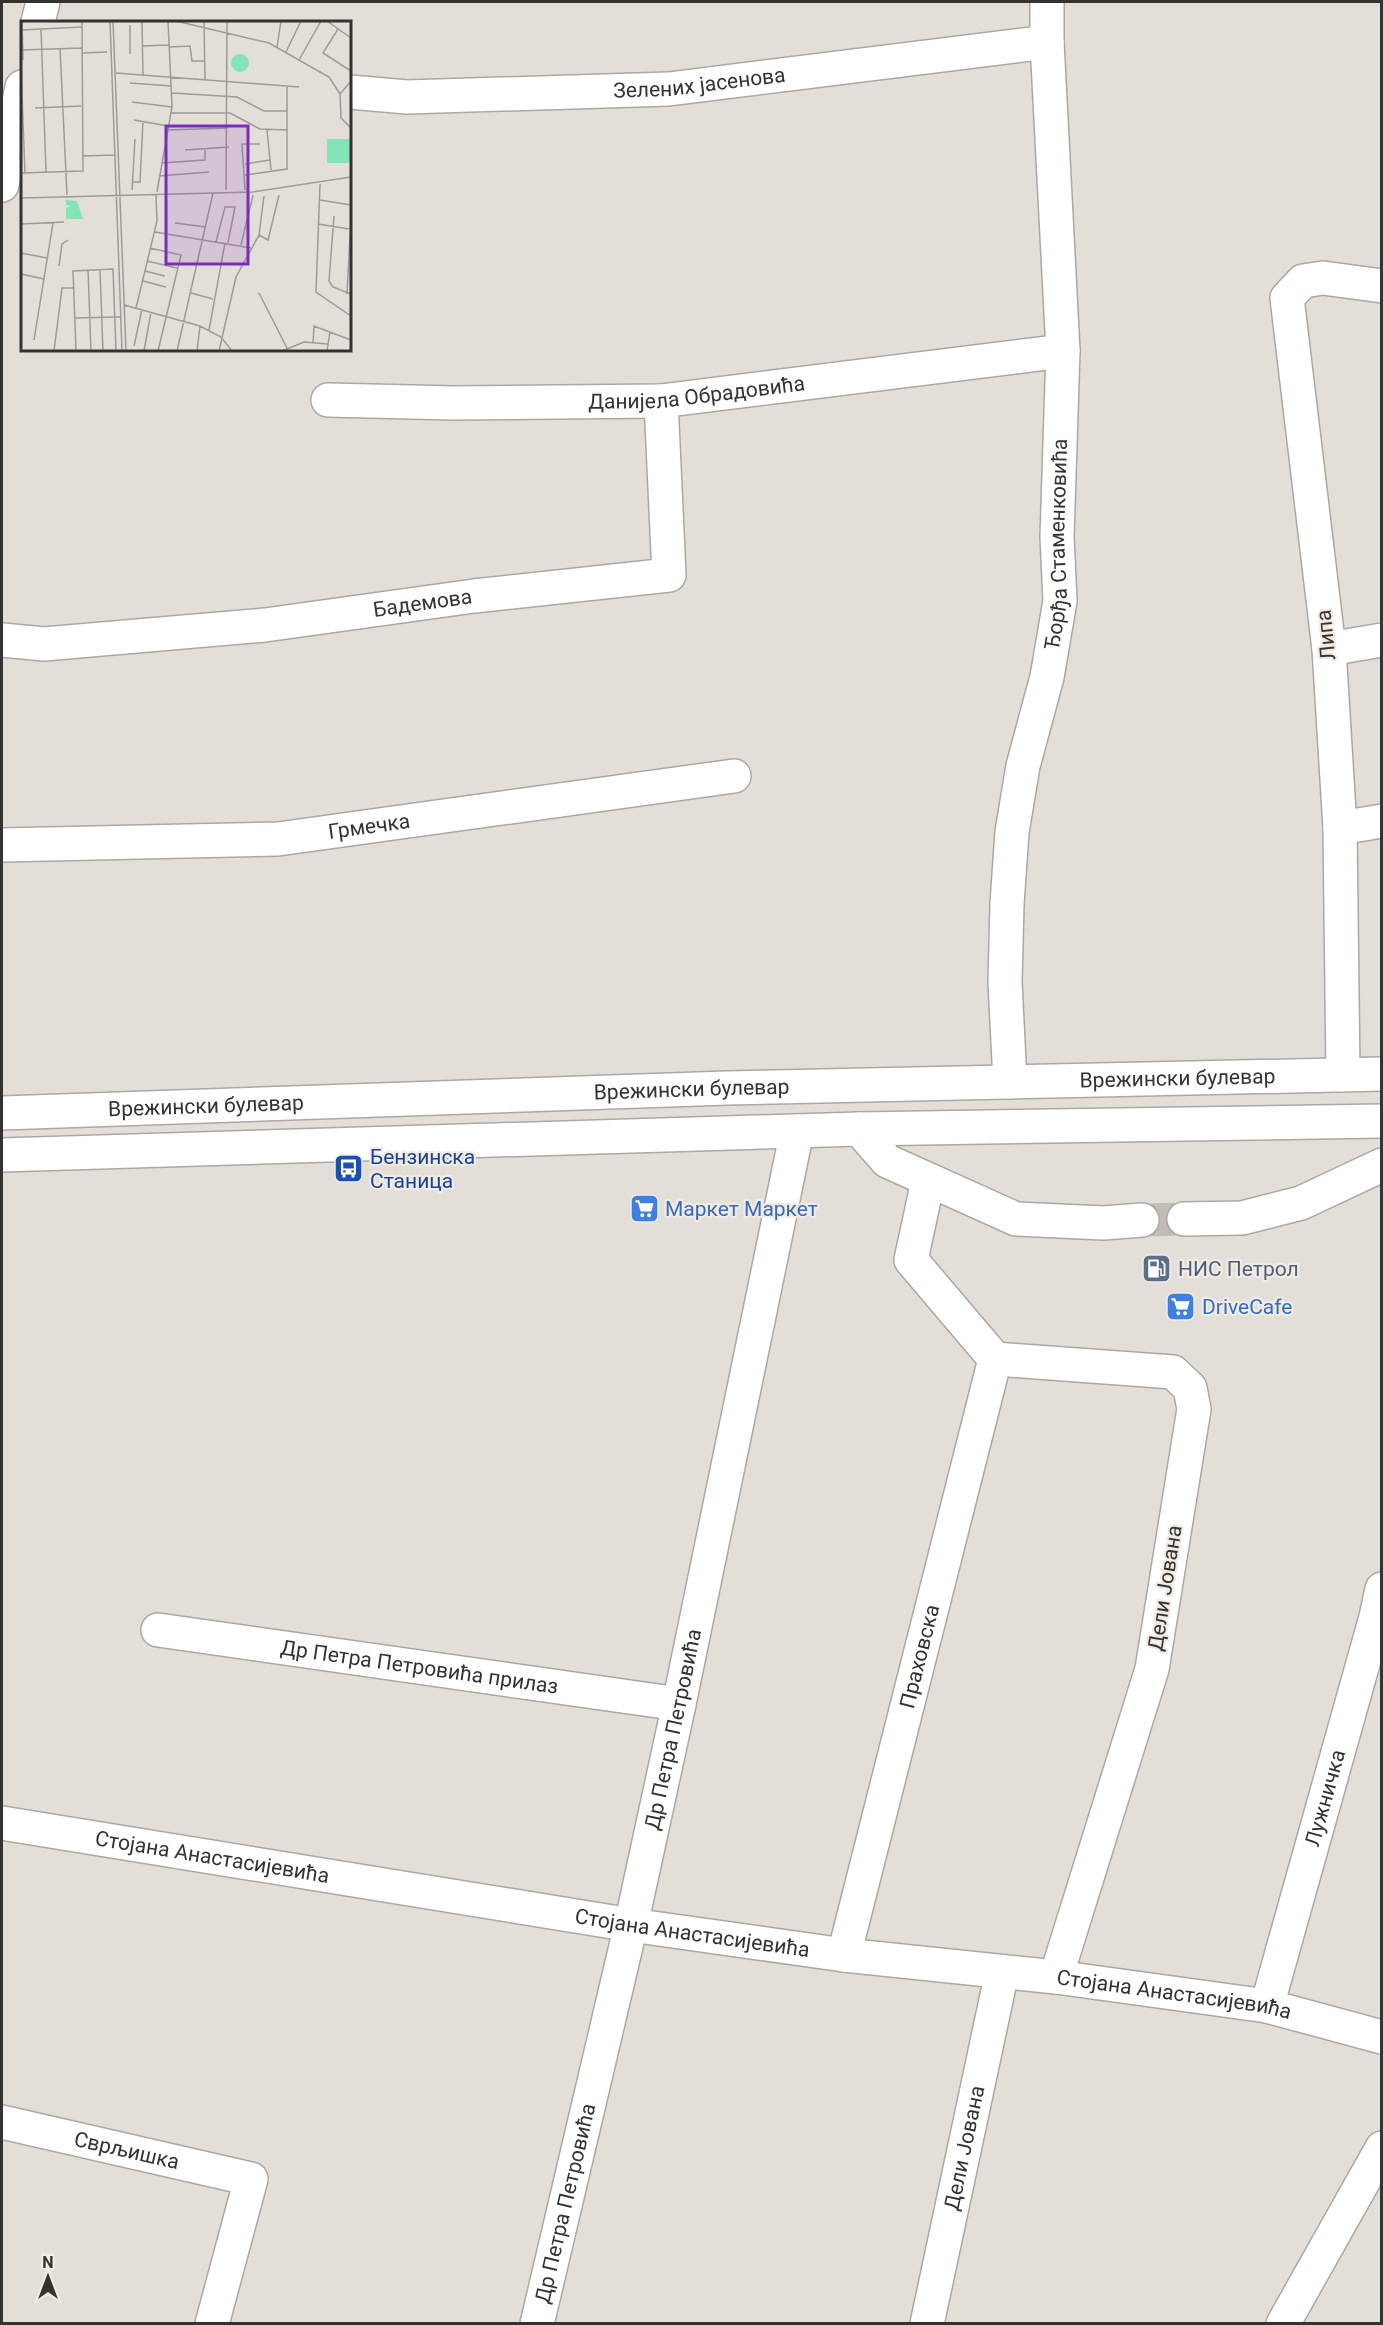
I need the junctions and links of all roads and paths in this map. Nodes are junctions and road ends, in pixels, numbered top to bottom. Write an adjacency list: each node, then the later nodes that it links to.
1 (43, 2): 3 (street)
2 (1047, 2): 4 (street, Ђорђа Стаменковића)
3 (38, 21)
4 (1047, 42): 6 (street, Зелених јасенова); 9 (street, Ђорђа Стаменковића)
5 (21, 92): 7 (street)
6 (351, 92)
7 (2, 185)
8 (1382, 286): 14 (street, Липа)
9 (1063, 351): 11 (street, Данијела Обрадовића); 21 (street, Ђорђа Стаменковића)
10 (328, 400): 11 (street, Данијела Обрадовића)
11 (661, 401): 12 (street, Бадемова)
12 (2, 640)
13 (1382, 640): 14 (street)
14 (1329, 649): 17 (street, Липа)
15 (735, 776): 18 (street, Грмечка)
16 (1382, 821): 17 (street)
17 (1340, 828): 20 (street, Липа)
18 (2, 845)
19 (1382, 1074): 20 (street, Врежински булевар)
20 (1343, 1076): 21 (street, Врежински булевар)
21 (1010, 1082): 22 (street, Врежински булевар)
22 (2, 1113)
23 (1382, 1121): 24 (street, Врежински булевар)
24 (859, 1129): 25 (street, Врежински булевар); 28 (street)
25 (797, 1131): 26 (street, Врежински булевар); 34 (street, Др Петра Петровића)
26 (2, 1155)
27 (1382, 1165): 29 (street)
28 (928, 1181): 30 (street); 31 (street)
29 (1184, 1219)
30 (1142, 1220)
31 (995, 1359): 37 (street, Праховска); 39 (street, Дели Јована)
32 (1382, 1589): 40 (street, Лужничка)
33 (158, 1630): 34 (street, Др Петра Петровића прилаз)
34 (679, 1704): 36 (street, Др Петра Петровића)
35 (2, 1822): 36 (street, Стојана Анастасијевића)
36 (631, 1925): 37 (street, Стојана Анастасијевића); 45 (street, Др Петра Петровића)
37 (844, 1955): 38 (street, Стојана Анастасијевића)
38 (1002, 1971): 39 (street, Стојана Анастасијевића); 46 (street, Дели Јована)
39 (1056, 1977): 40 (street, Стојана Анастасијевића)
40 (1267, 2006): 41 (street, Стојана Анастасијевића)
41 (1382, 2037)
42 (2, 2122): 44 (street, Сврљишка)
43 (1382, 2148): 47 (street)
44 (212, 2324)
45 (537, 2324)
46 (927, 2324)
47 (1283, 2324)

